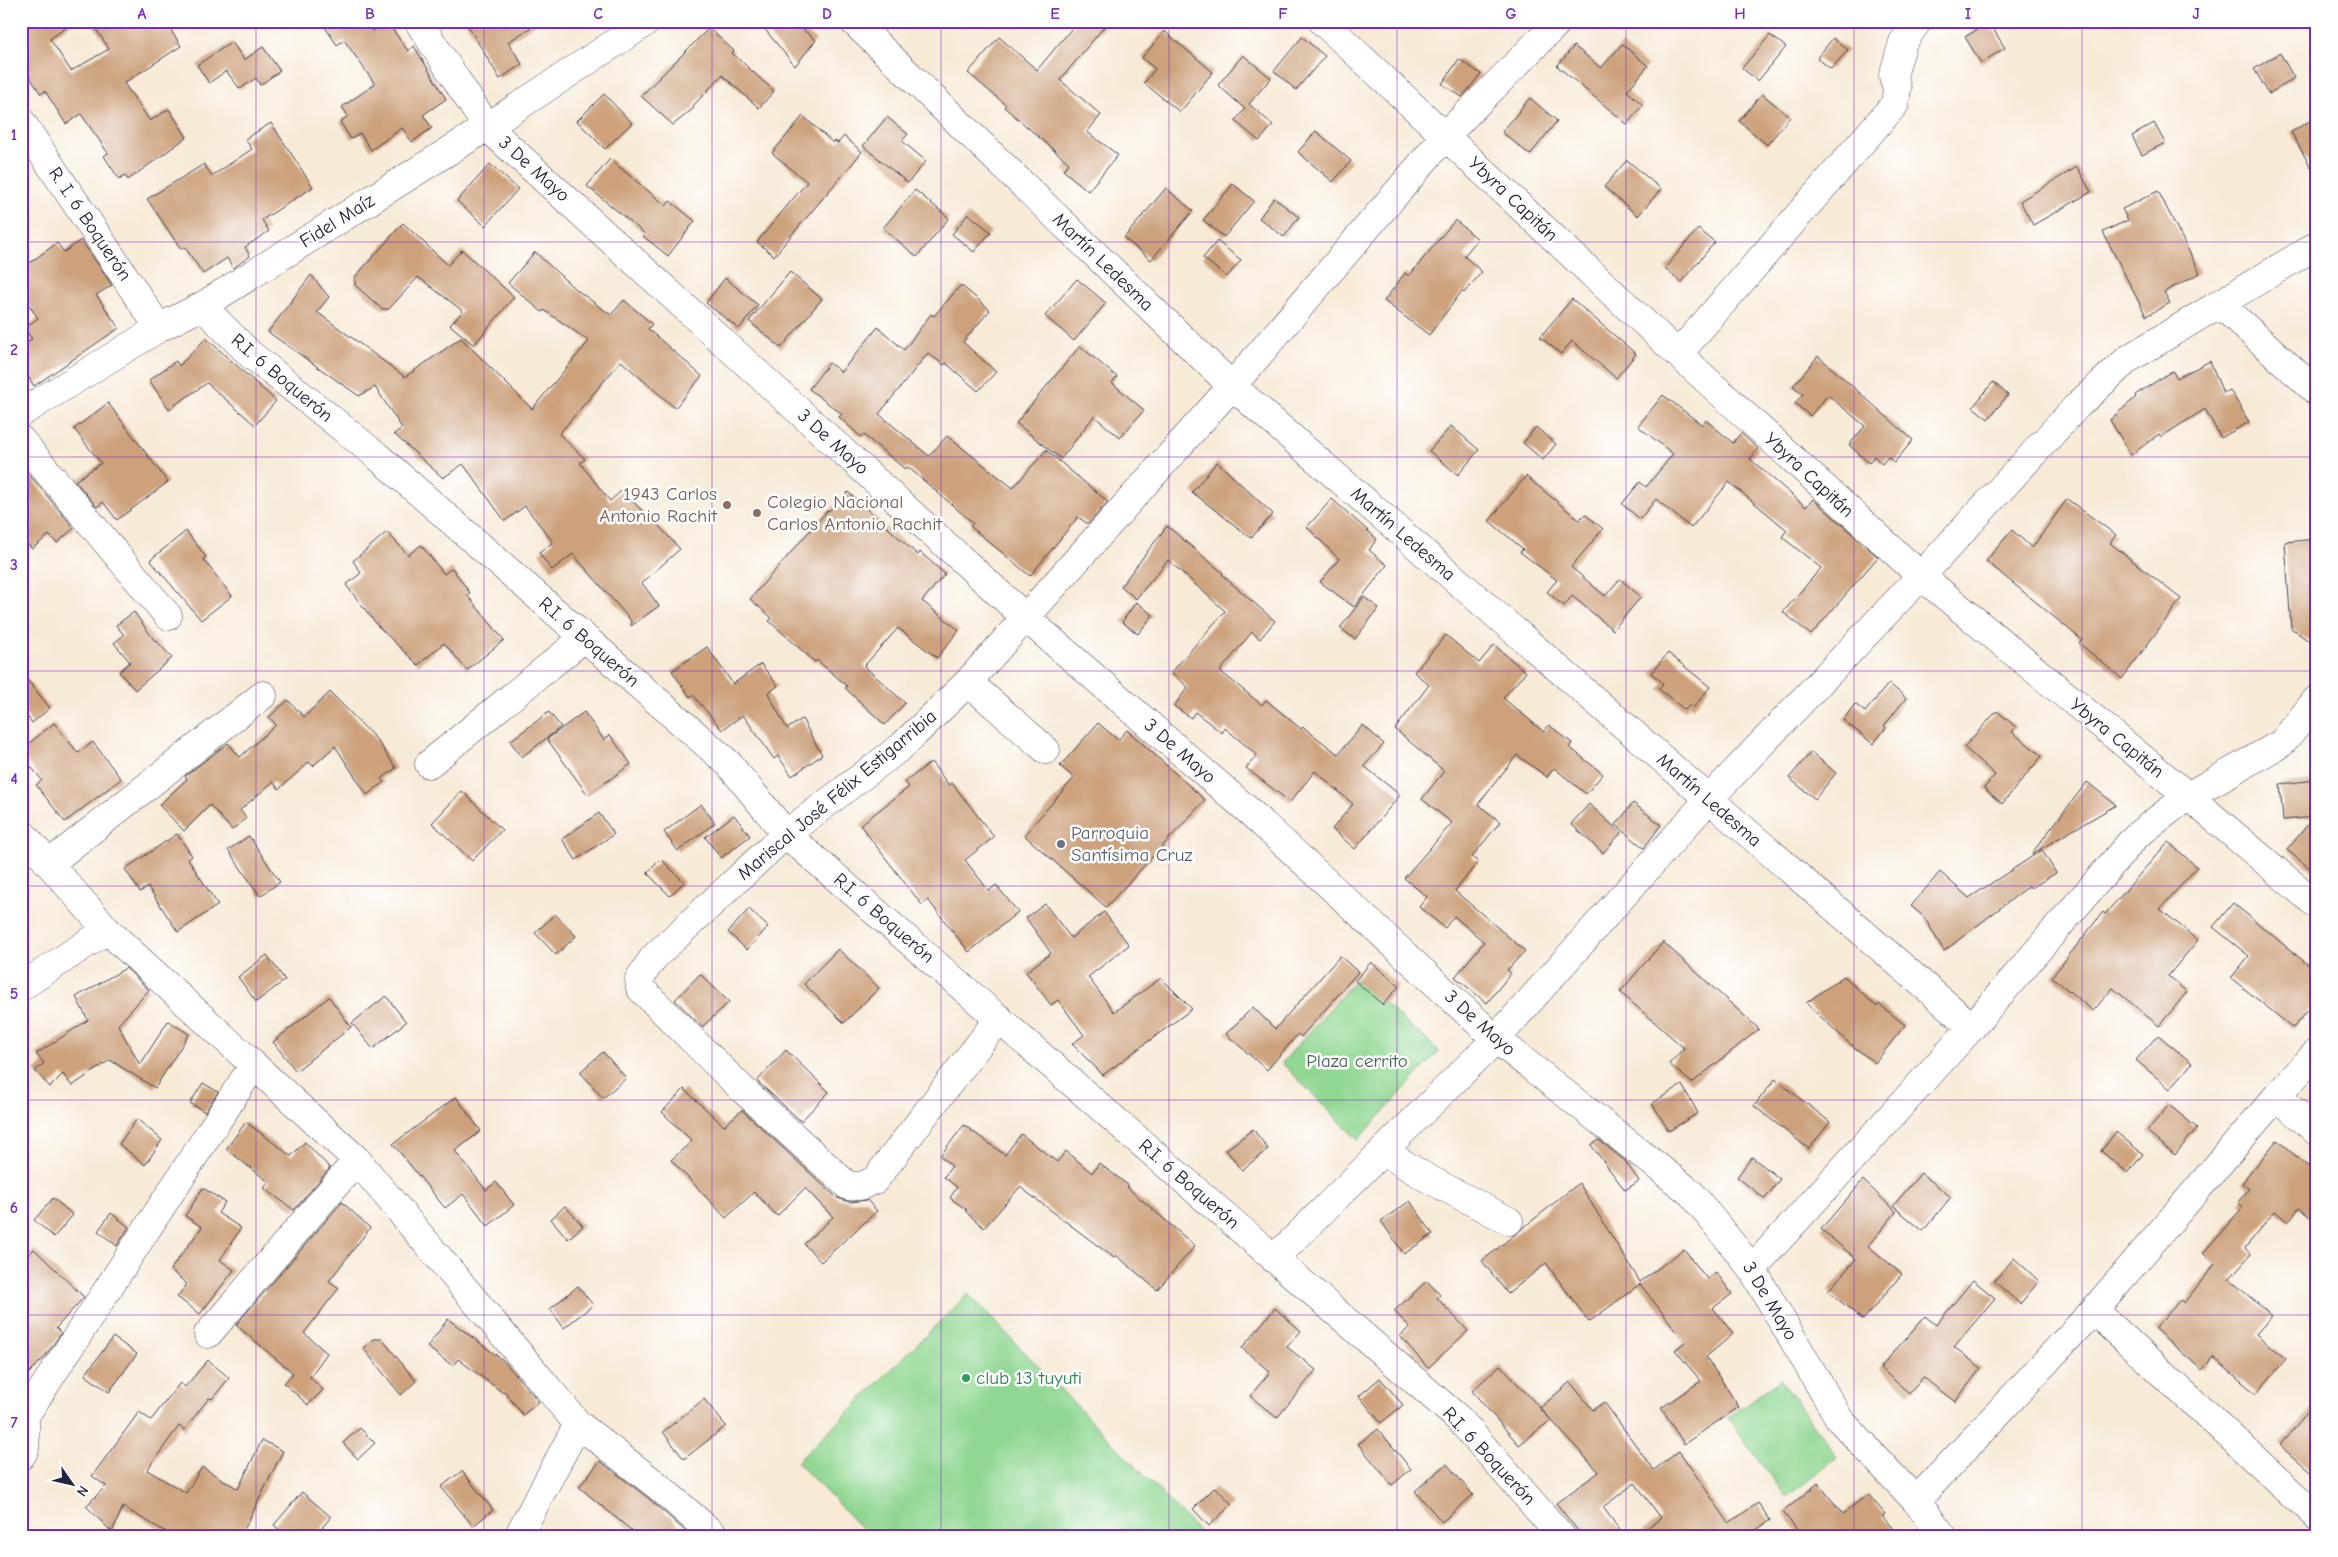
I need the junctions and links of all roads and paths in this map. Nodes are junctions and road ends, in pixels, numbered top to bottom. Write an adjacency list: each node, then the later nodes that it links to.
1 (418, 21): 8 (street, 3 De Mayo)
2 (648, 21): 8 (street, Fidel Maíz)
3 (853, 21): 15 (street, Martín Ledesma)
4 (1322, 21): 9 (street, Ybyra Capitán)
5 (1559, 21): 9 (street, Mariscal José Félix Estigarribia)
6 (1918, 21): 14 (street)
7 (21, 121): 13 (street, R. I. 6 Boquerón)
8 (487, 126): 12 (street, Fidel Maíz); 21 (street, 3 De Mayo)
9 (1446, 135): 14 (street, Ybyra Capitán); 15 (street, Mariscal José Félix Estigarribia)
10 (2317, 246): 11 (street)
11 (2220, 304): 16 (street); 19 (street)
12 (202, 306): 13 (street, Fidel Maíz); 22 (street, R.I. 6 Boquerón)
13 (159, 328): 17 (street, Fidel Maíz)
14 (1678, 354): 19 (street, Ybyra Capitán)
15 (1232, 386): 21 (street, Mariscal José Félix Estigarribia); 29 (street, Martín Ledesma)
16 (2317, 392)
17 (21, 413)
18 (21, 440): 20 (street)
19 (1921, 576): 28 (street, Ybyra Capitán); 29 (street)
20 (168, 616)
21 (1025, 617): 23 (street, Mariscal José Félix Estigarribia); 38 (street, 3 De Mayo)
22 (584, 638): 27 (street); 31 (street, R.I. 6 Boquerón)
23 (968, 682): 26 (street); 31 (street, Mariscal José Félix Estigarribia)
24 (263, 695): 32 (street)
25 (2317, 699): 28 (street)
26 (1046, 750)
27 (429, 764)
28 (2188, 796): 33 (street, Ybyra Capitán); 37 (street)
29 (1708, 800): 37 (street, Martín Ledesma); 38 (street)
30 (21, 832): 32 (street)
31 (786, 834): 36 (street, R.I. 6 Boquerón); 36 (street, Mariscal José Félix Estigarribia)
32 (50, 863): 34 (street)
33 (2317, 905)
34 (107, 930): 35 (street); 40 (street)
35 (21, 987)
36 (999, 1018): 46 (street, R.I. 6 Boquerón)
37 (1972, 1027): 47 (street)
38 (1496, 1039): 43 (street); 47 (street, 3 De Mayo)
39 (2317, 1052): 41 (street)
40 (253, 1066): 44 (street); 51 (street)
41 (2277, 1096): 42 (street); 48 (street)
42 (2317, 1132)
43 (1383, 1151): 45 (street); 46 (street)
44 (357, 1160): 49 (street); 50 (street)
45 (1509, 1221)
46 (1274, 1259): 56 (street, R.I. 6 Boquerón)
47 (1752, 1269): 52 (street, 3 De Mayo)
48 (2094, 1310): 52 (street); 53 (street)
49 (208, 1334)
50 (578, 1424): 54 (street); 55 (street)
51 (23, 1452)
52 (1916, 1500): 57 (street, 3 De Mayo)
53 (2317, 1517)
54 (518, 1536)
55 (714, 1536)
56 (1561, 1536)
57 (1943, 1536)

